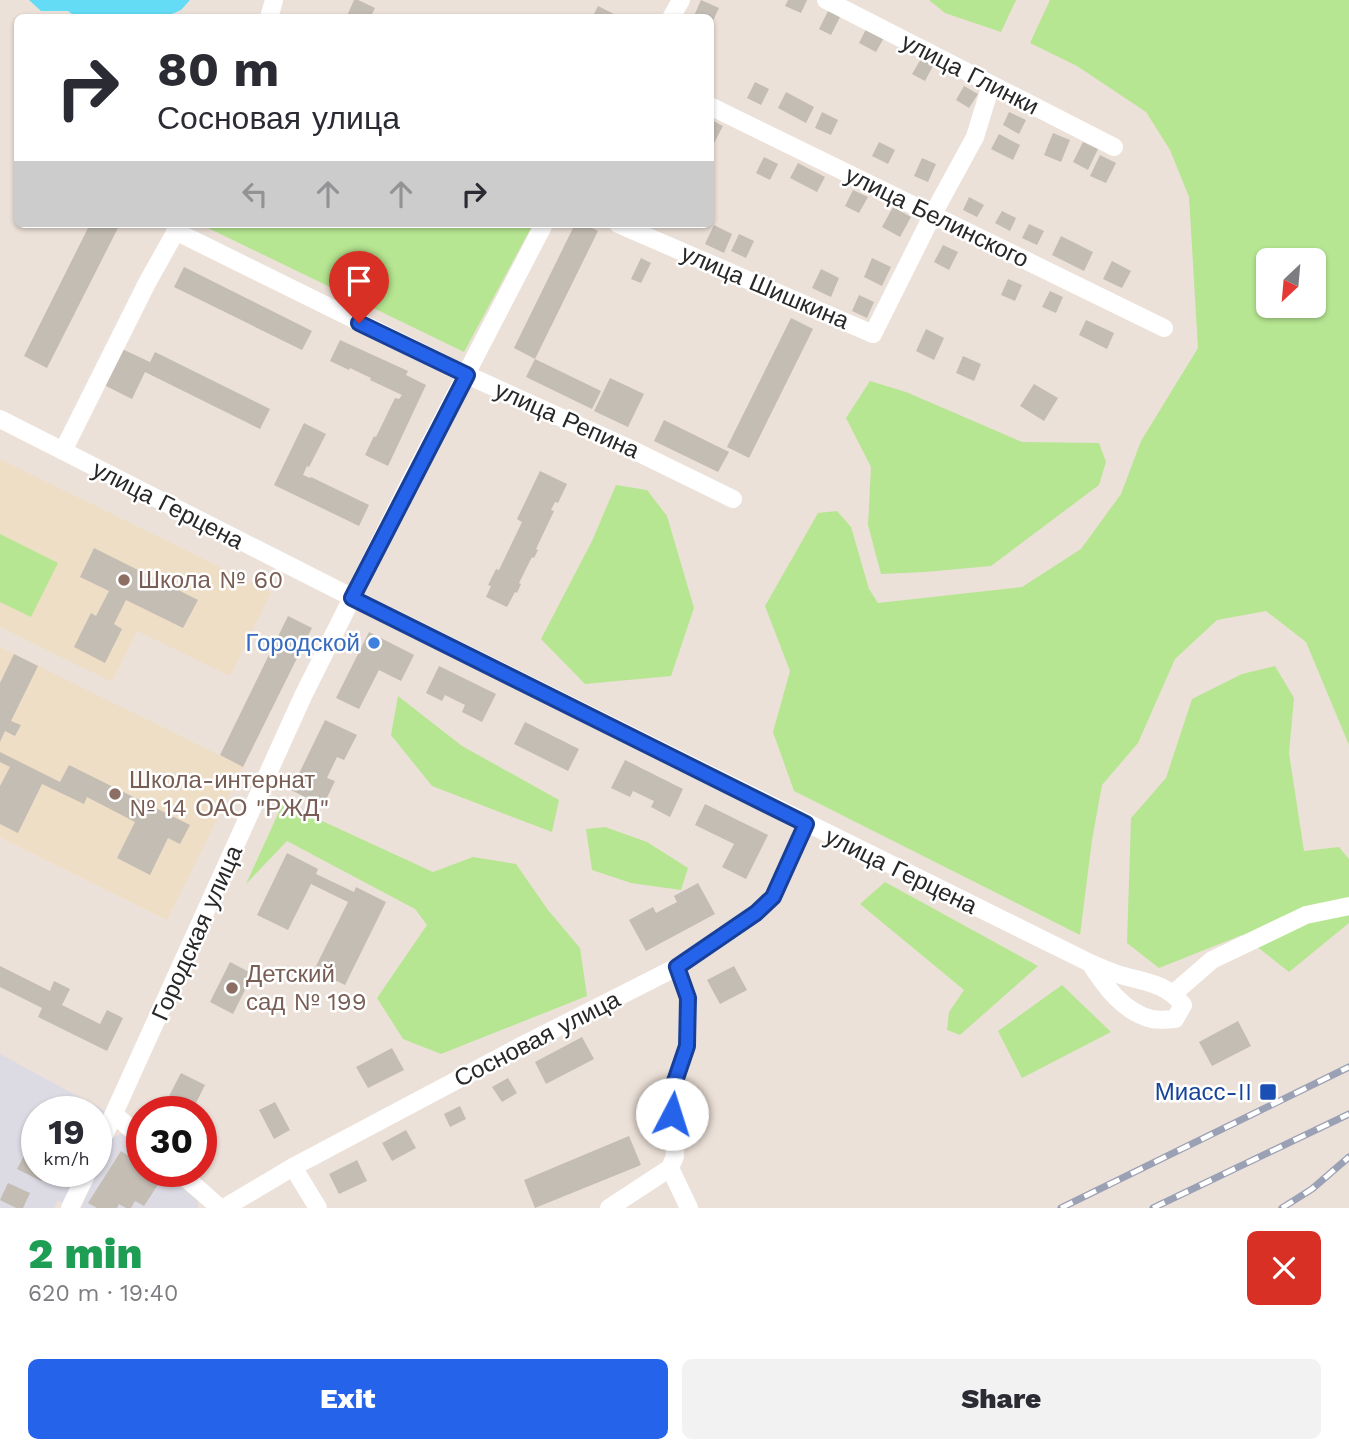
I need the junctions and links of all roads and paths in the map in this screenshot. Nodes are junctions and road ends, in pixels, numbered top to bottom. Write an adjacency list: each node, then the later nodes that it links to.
1 (826, 0): 2 (street, улица Глинки)
2 (991, 85): 4 (street, улица Глинки); 5 (street)
3 (714, 108): 5 (street, улица Белинского)
4 (1114, 147)
5 (933, 214): 8 (street, улица Шишкина); 9 (street, улица Белинского)
6 (178, 228): 10 (street, улица Репина); 12 (street)
7 (542, 228): 10 (street, Городская улица)
8 (627, 228)
9 (1164, 328)
10 (467, 375): 13 (street, улица Репина); 14 (street, Городская улица)
11 (0, 419): 12 (street, улица Герцена)
12 (63, 452): 14 (street, улица Герцена)
13 (733, 499)
14 (352, 598): 15 (street, улица Герцена); 20 (street, Городская улица)
15 (806, 824): 17 (street, улица Герцена); 18 (street, Сосновая улица)
16 (1349, 906): 19 (street)
17 (1090, 963): 19 (street, улица Герцена); 19 (street)
18 (677, 967): 23 (street, Сосновая улица); 24 (street)
19 (1174, 993)
20 (115, 1115): 21 (street, Городская улица); 22 (street)
21 (112, 1121)
22 (126, 1125)
23 (293, 1167): 28 (street, Сосновая улица); 29 (street)
24 (670, 1168): 30 (street); 31 (street)
25 (80, 1187): 27 (street)
26 (197, 1187): 28 (street)
27 (70, 1208)
28 (222, 1208)
29 (318, 1208)
30 (609, 1208)
31 (689, 1208)

